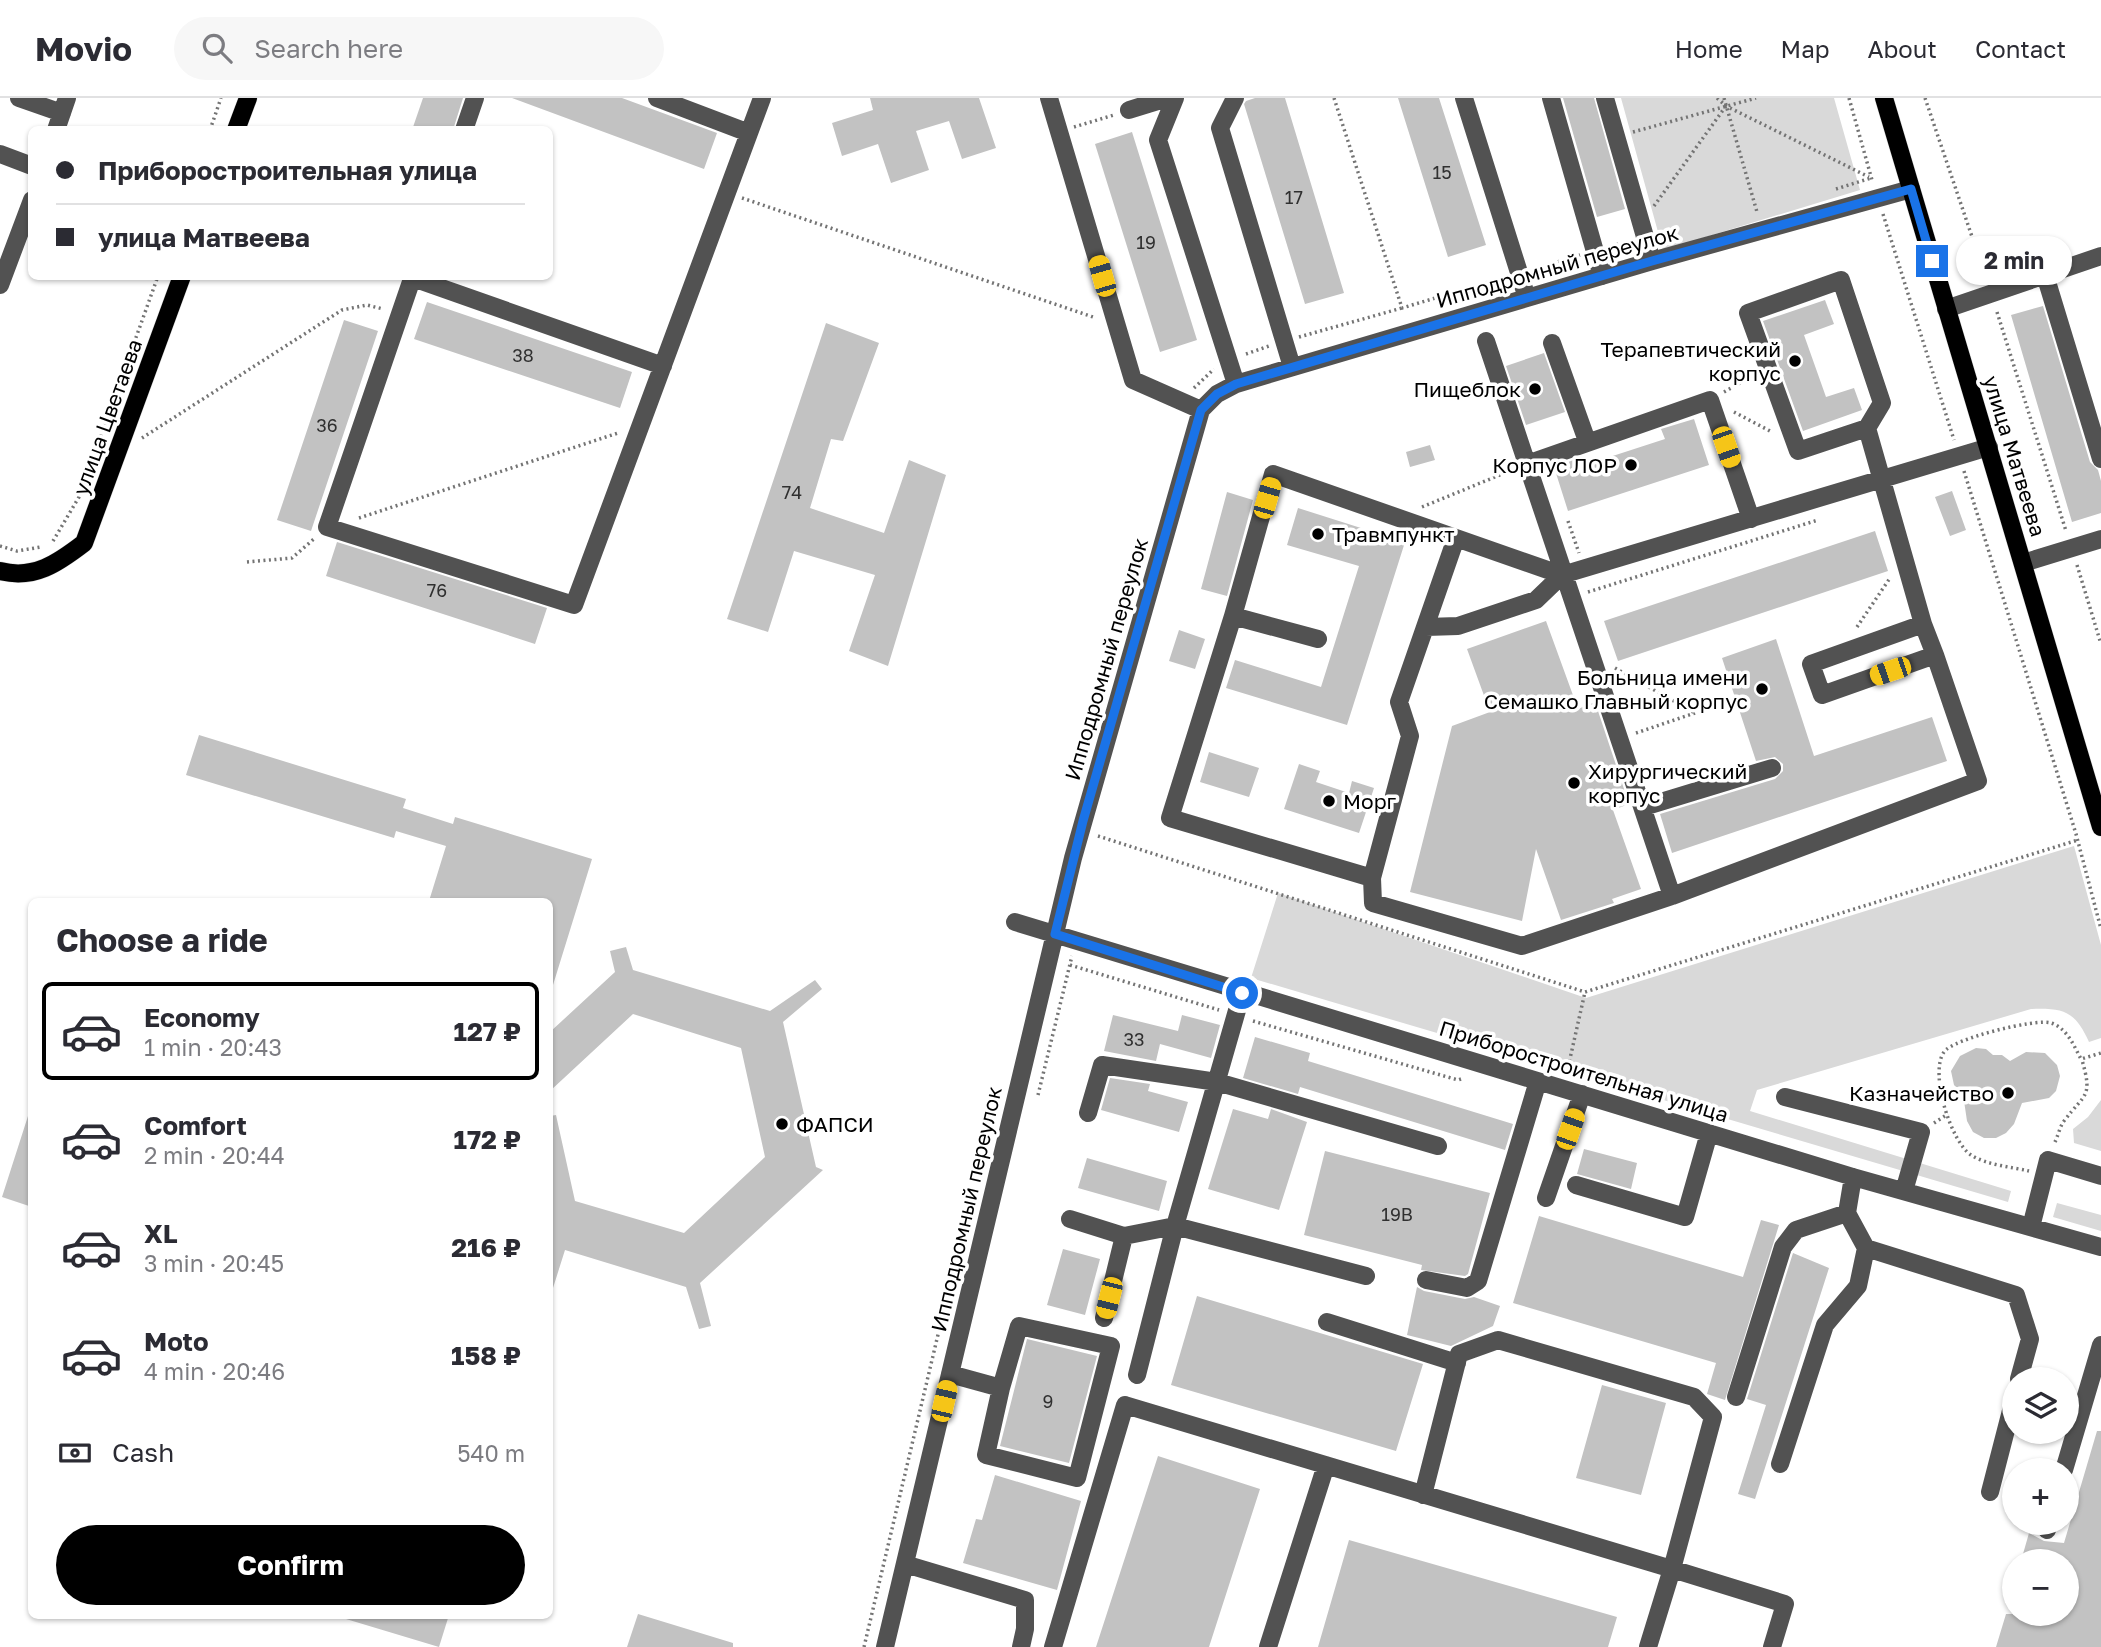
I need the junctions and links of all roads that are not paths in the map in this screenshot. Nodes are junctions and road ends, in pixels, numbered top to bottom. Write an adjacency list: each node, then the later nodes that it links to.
1 (19, 98): 15 (street)
2 (248, 98): 16 (main road)
3 (475, 98): 17 (street)
4 (657, 98): 18 (street)
5 (762, 98): 18 (street)
6 (1049, 98): 38 (street)
7 (1168, 98): 14 (street)
8 (1175, 98): 37 (street)
9 (1235, 98): 36 (street)
10 (1464, 98): 31 (street)
11 (1551, 98): 26 (street)
12 (1605, 98): 23 (street)
13 (1884, 98): 21 (main road, улица Матвеева)
14 (1129, 110)
15 (62, 113)
16 (238, 126)
17 (465, 126)
18 (749, 133): 35 (street)
19 (0, 154): 20 (street)
20 (28, 164)
21 (1911, 189): 23 (street, Ипподромный переулок); 32 (main road, улица Матвеева)
22 (28, 211): 30 (street)
23 (1650, 253): 26 (street, Ипподромный переулок)
24 (2101, 256): 25 (street)
25 (2045, 275): 32 (street); 42 (street)
26 (1602, 276): 31 (street, Ипподромный переулок)
27 (182, 280): 49 (main road, улица Цветаева)
28 (412, 280): 35 (street)
29 (421, 280): 35 (street)
30 (0, 285)
31 (1527, 298): 36 (street, Ипподромный переулок)
32 (1946, 309): 41 (main road, улица Матвеева)
33 (1486, 341): 43 (street)
34 (1552, 343): 40 (street)
35 (663, 366)
36 (1293, 367): 37 (street, Ипподромный переулок)
37 (1236, 384): 38 (street, Ипподромный переулок)
38 (1201, 410): 62 (street, Ипподромный переулок)
39 (1867, 428): 39 (street); 44 (street)
40 (1587, 441): 43 (street); 45 (street)
41 (1989, 447): 44 (street); 48 (main road, улица Матвеева)
42 (2101, 459)
43 (1527, 464): 50 (street)
44 (1883, 481): 45 (street); 52 (street)
45 (1751, 519): 50 (street)
46 (1456, 538): 50 (street); 51 (street); 53 (street)
47 (2101, 539): 48 (street)
48 (2023, 563): 58 (main road, улица Матвеева)
49 (0, 571)
50 (1562, 575): 53 (street); 57 (street)
51 (1233, 616): 54 (street); 59 (street)
52 (1923, 624): 55 (street); 55 (street)
53 (1426, 626): 59 (street)
54 (1318, 639)
55 (1935, 655): 60 (street)
56 (1772, 768): 57 (street)
57 (1644, 807): 60 (street)
58 (2101, 827)
59 (1372, 878): 60 (street)
60 (1672, 896)
61 (1016, 922): 62 (street, Приборостроительная улица)
62 (1055, 934): 63 (street, Приборостроительная улица); 90 (street, Ипподромный переулок)
63 (1242, 993): 64 (street, Приборостроительная улица); 65 (street)
64 (1538, 1081): 66 (street, Приборостроительная улица); 84 (street)
65 (1217, 1082): 68 (street); 70 (street); 78 (street)
66 (1582, 1094): 69 (street, Приборостроительная улица); 75 (street)
67 (1785, 1097): 74 (street)
68 (1088, 1113)
69 (1709, 1133): 72 (street, Приборостроительная улица); 73 (street)
70 (1438, 1146)
71 (2101, 1176): 79 (street)
72 (1853, 1177): 74 (street, Приборостроительная улица); 76 (street)
73 (1576, 1185)
74 (1905, 1191): 79 (street, Приборостроительная улица)
75 (1546, 1198)
76 (1847, 1213): 82 (street); 93 (street)
77 (1070, 1219): 80 (street)
78 (1175, 1226): 80 (street); 83 (street); 91 (street)
79 (2031, 1227): 81 (street, Приборостроительная улица)
80 (1124, 1236): 85 (street)
81 (2101, 1247)
82 (1866, 1248): 89 (street); 96 (street)
83 (1366, 1276)
84 (1426, 1280)
85 (1104, 1318)
86 (1327, 1322): 88 (street)
87 (2101, 1345): 95 (street)
88 (1457, 1363): 99 (street); 101 (street)
89 (2023, 1367)
90 (950, 1374): 92 (street); 100 (street, Ипподромный переулок)
91 (1137, 1375)
92 (1001, 1388): 92 (street)
93 (1736, 1397)
94 (2002, 1444): 98 (street)
95 (2068, 1458)
96 (1780, 1464)
97 (1326, 1465): 99 (street); 104 (street); 105 (street)
98 (1990, 1492)
99 (1423, 1494): 101 (street)
100 (905, 1564): 102 (street, Ипподромный переулок); 103 (street)
101 (1672, 1569): 106 (street); 107 (street)
102 (885, 1647)
103 (1021, 1647)
104 (1053, 1647)
105 (1268, 1647)
106 (1648, 1647)
107 (1772, 1647)

